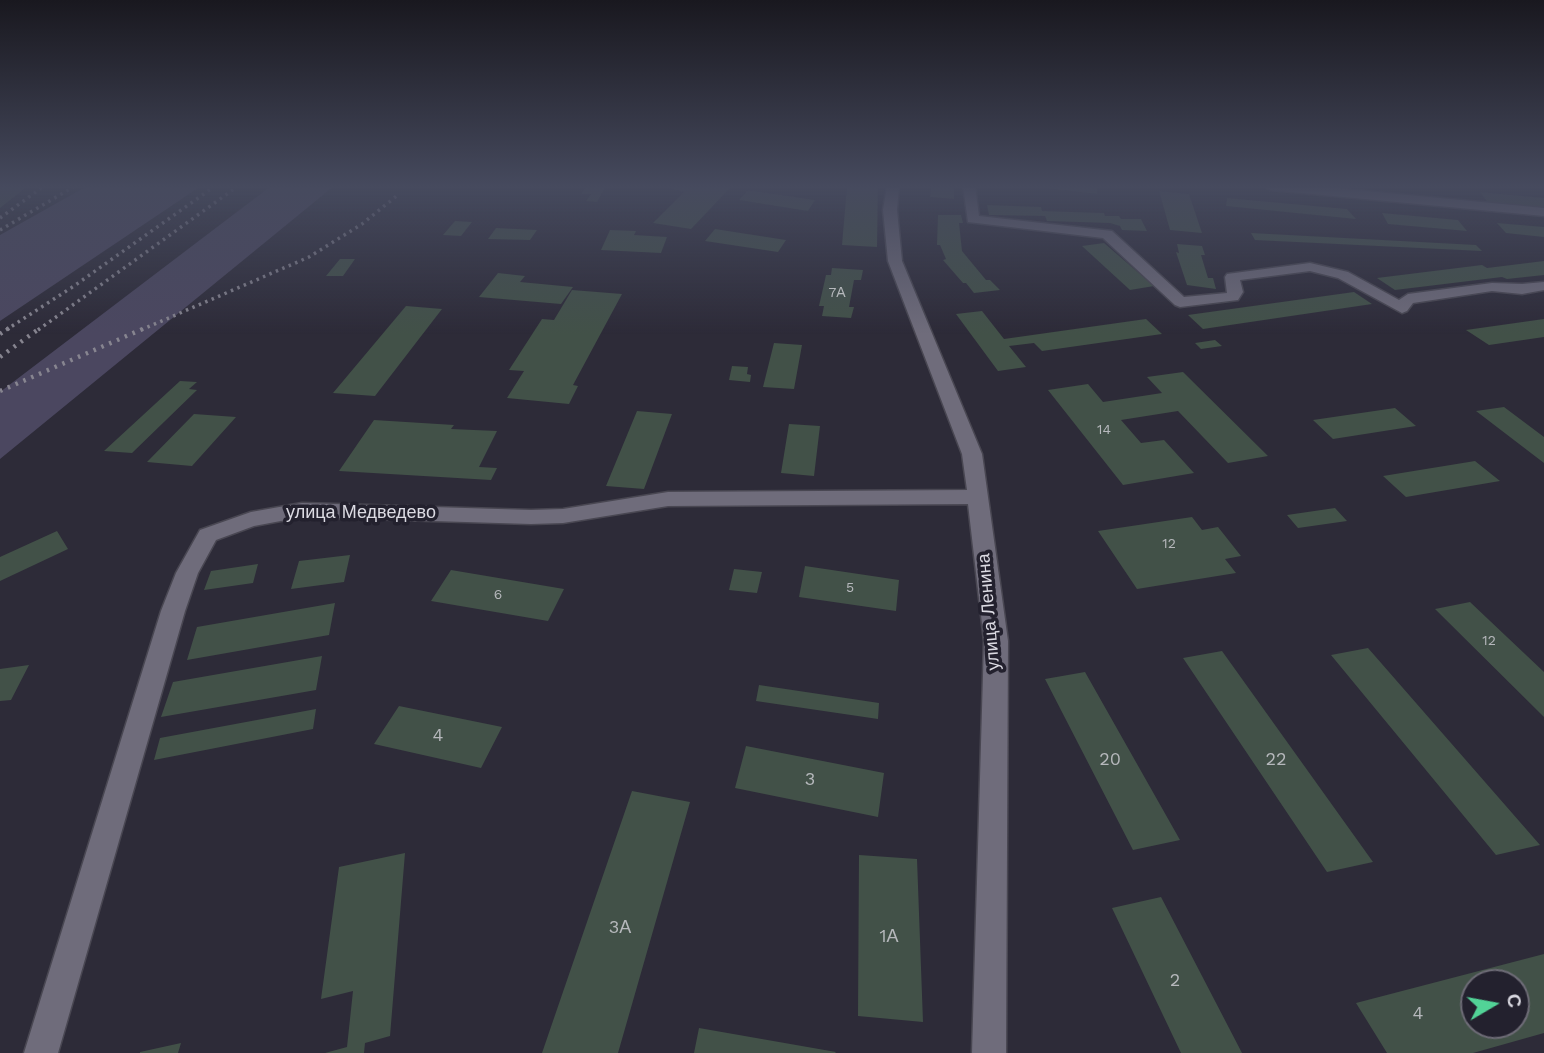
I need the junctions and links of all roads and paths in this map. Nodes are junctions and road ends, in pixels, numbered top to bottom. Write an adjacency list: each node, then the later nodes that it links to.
1 (892, 235): 4 (street, улица Ленина)
2 (1108, 235): 3 (street)
3 (1544, 286)
4 (978, 497): 5 (street, улица Медведево); 6 (street, улица Ленина)
5 (40, 1053)
6 (989, 1053)

